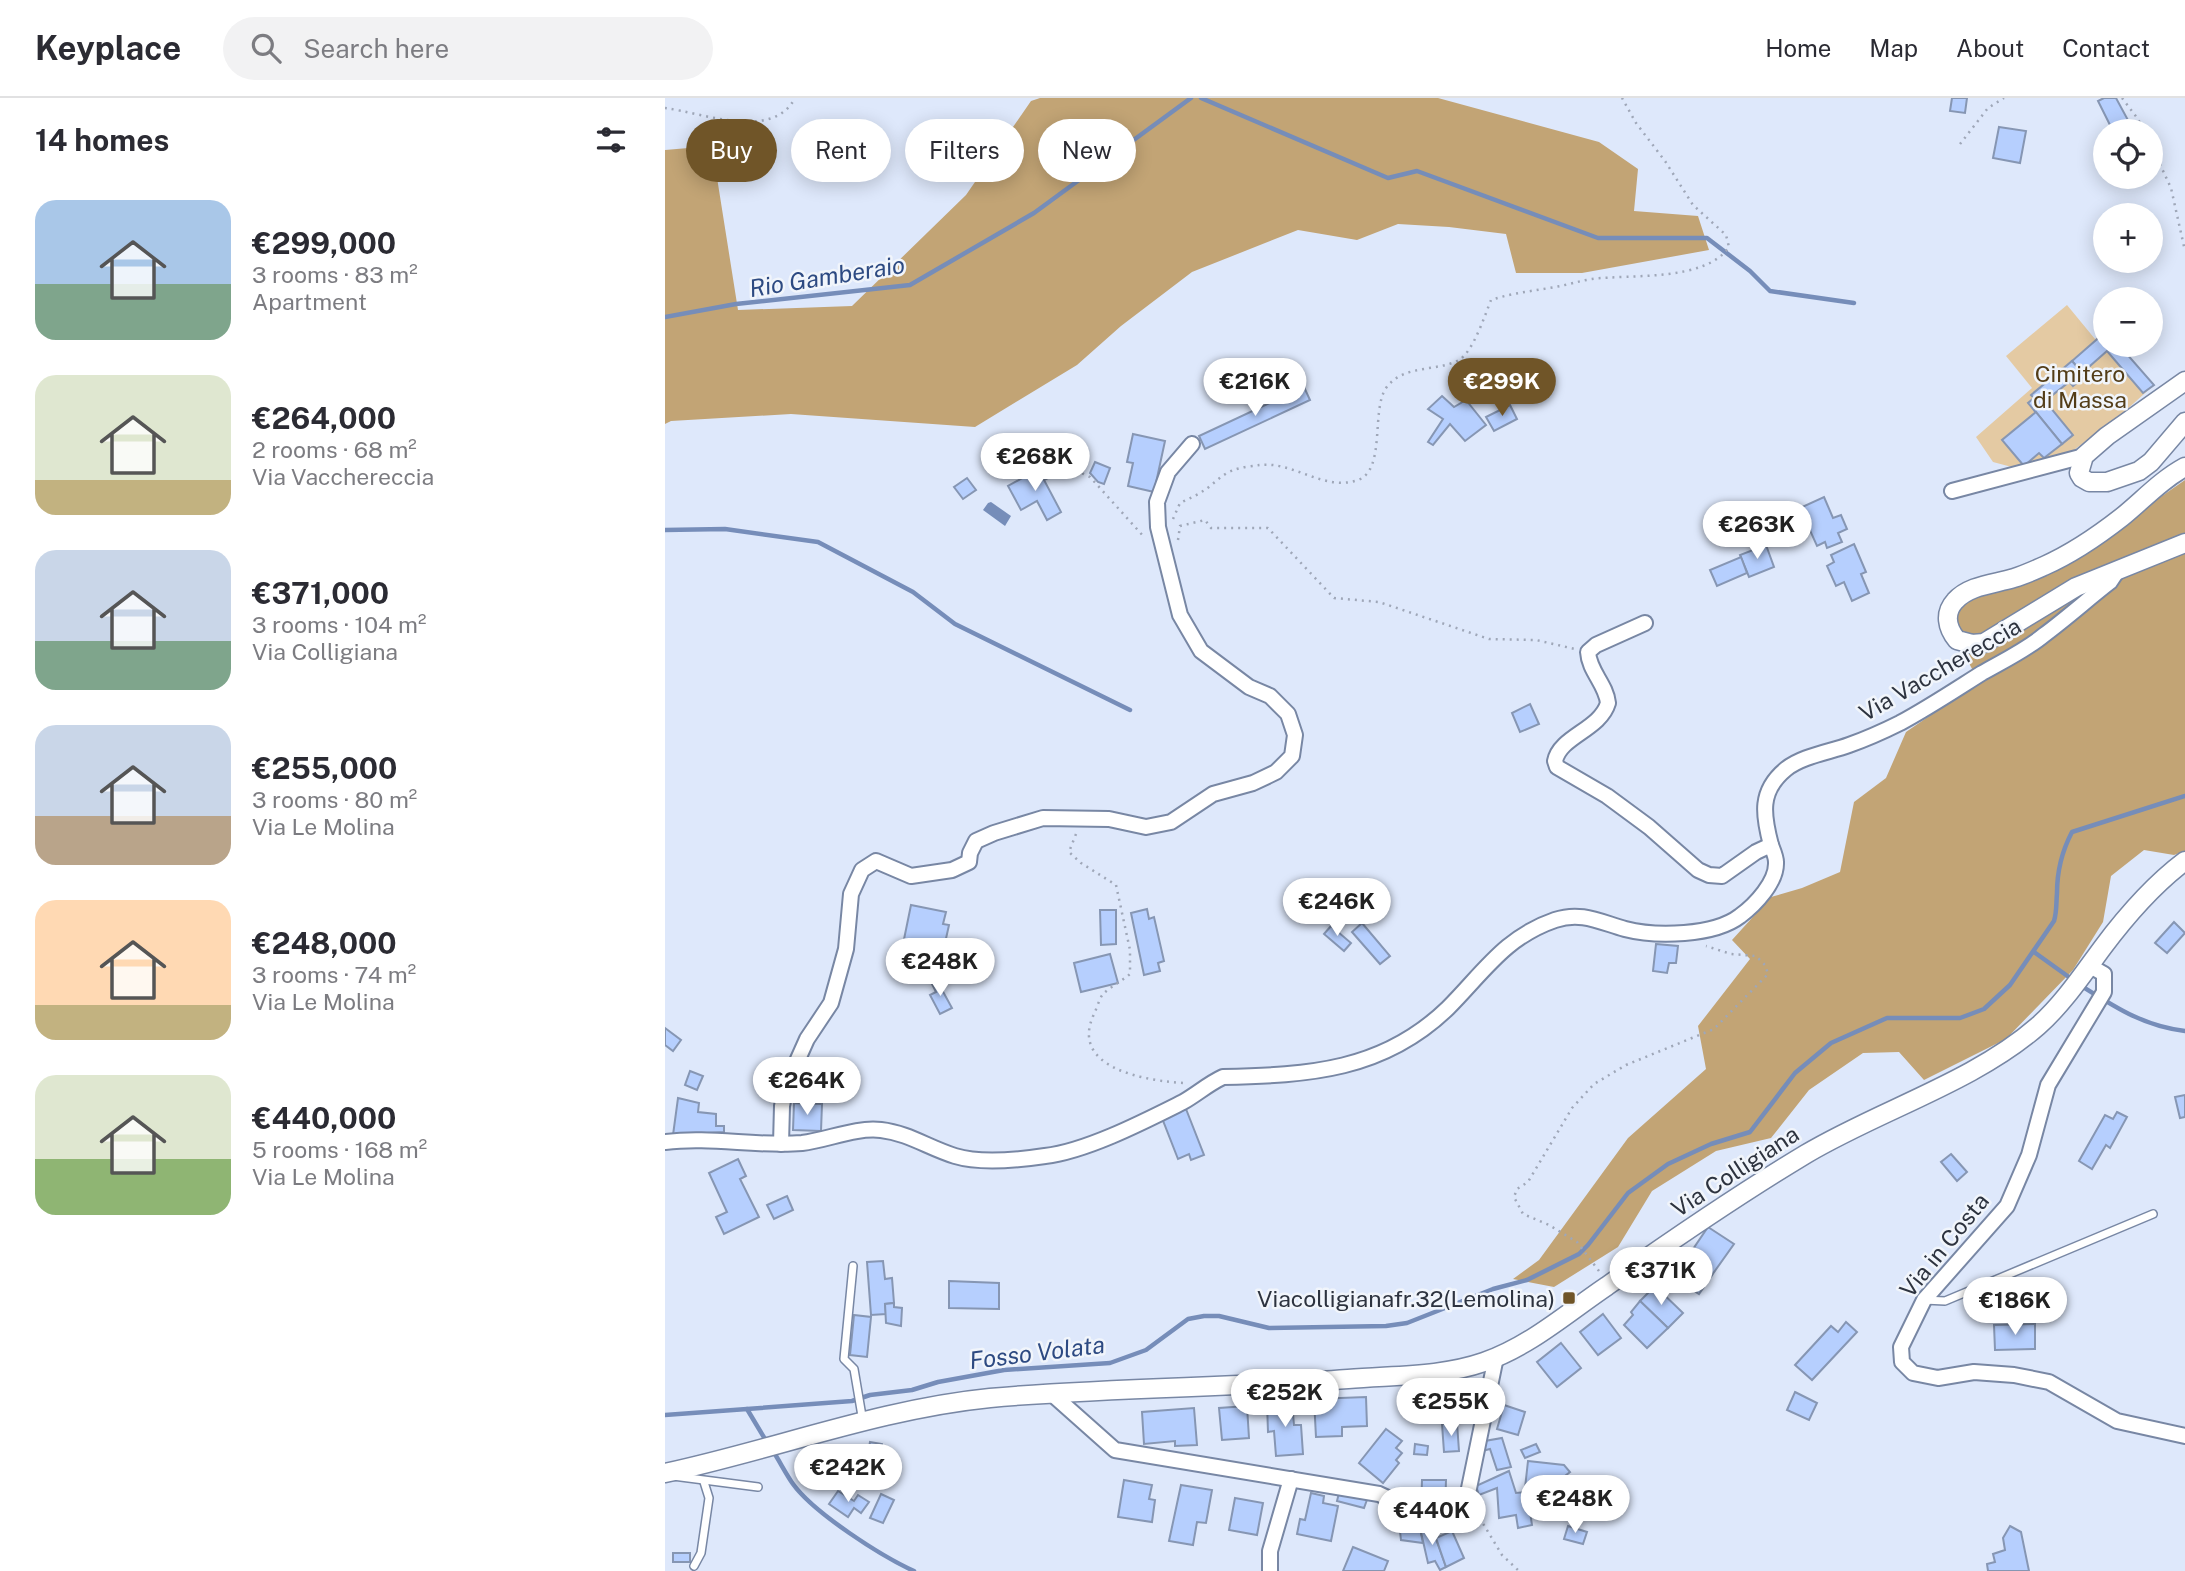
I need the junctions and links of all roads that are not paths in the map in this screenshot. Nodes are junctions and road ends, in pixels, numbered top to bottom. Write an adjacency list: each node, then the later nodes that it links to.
1 (2185, 381): 4 (street)
2 (2185, 422): 4 (street)
3 (1192, 444): 14 (street)
4 (2084, 456): 6 (street)
5 (2185, 467): 8 (street)
6 (1952, 491)
7 (2185, 543): 8 (street)
8 (2119, 569): 10 (street, Via Vacchereccia)
9 (1644, 623): 10 (street)
10 (1771, 845): 14 (street, Via Vacchereccia)
11 (2185, 861): 12 (street, Via Colligiana)
12 (2090, 966): 17 (street, Via in Costa); 18 (street, Via Colligiana)
13 (665, 1142): 14 (street, Via Vacchereccia)
14 (781, 1144)
15 (2153, 1214): 17 (lane)
16 (853, 1266): 20 (lane)
17 (1924, 1300): 21 (street, Via in Costa)
18 (1496, 1357): 19 (street, Via Colligiana); 23 (street)
19 (1052, 1394): 20 (street, Via Colligiana); 23 (street)
20 (863, 1423): 22 (street, Via Colligiana)
21 (2185, 1436)
22 (665, 1474): 24 (lane)
23 (1291, 1479): 27 (street)
24 (704, 1482): 25 (lane); 26 (lane)
25 (758, 1488)
26 (694, 1566)
27 (1270, 1571)

